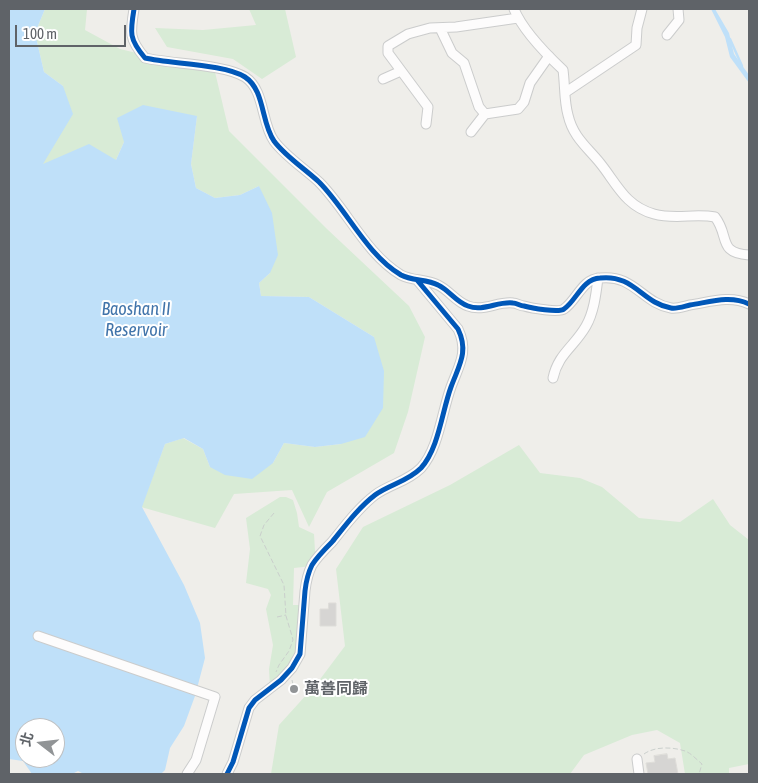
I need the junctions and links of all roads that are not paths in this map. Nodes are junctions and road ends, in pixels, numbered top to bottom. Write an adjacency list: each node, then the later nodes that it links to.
1 (134, 9): 17 (street)
2 (514, 9): 5 (street)
3 (642, 9): 11 (street)
4 (678, 9): 7 (street)
5 (518, 18): 6 (street); 8 (street)
6 (440, 28): 9 (street); 12 (street)
7 (667, 35)
8 (549, 56): 11 (street); 12 (street)
9 (401, 70): 10 (street); 13 (street)
10 (383, 79)
11 (566, 92): 15 (street)
12 (486, 114): 14 (street)
13 (426, 124)
14 (471, 132)
15 (749, 255)
16 (598, 278): 17 (street); 18 (street); 19 (street)
17 (417, 280): 23 (street)
18 (749, 304)
19 (553, 378)
20 (38, 636): 22 (street)
21 (637, 759): 24 (street)
22 (188, 774)
23 (226, 774)
24 (639, 774)

